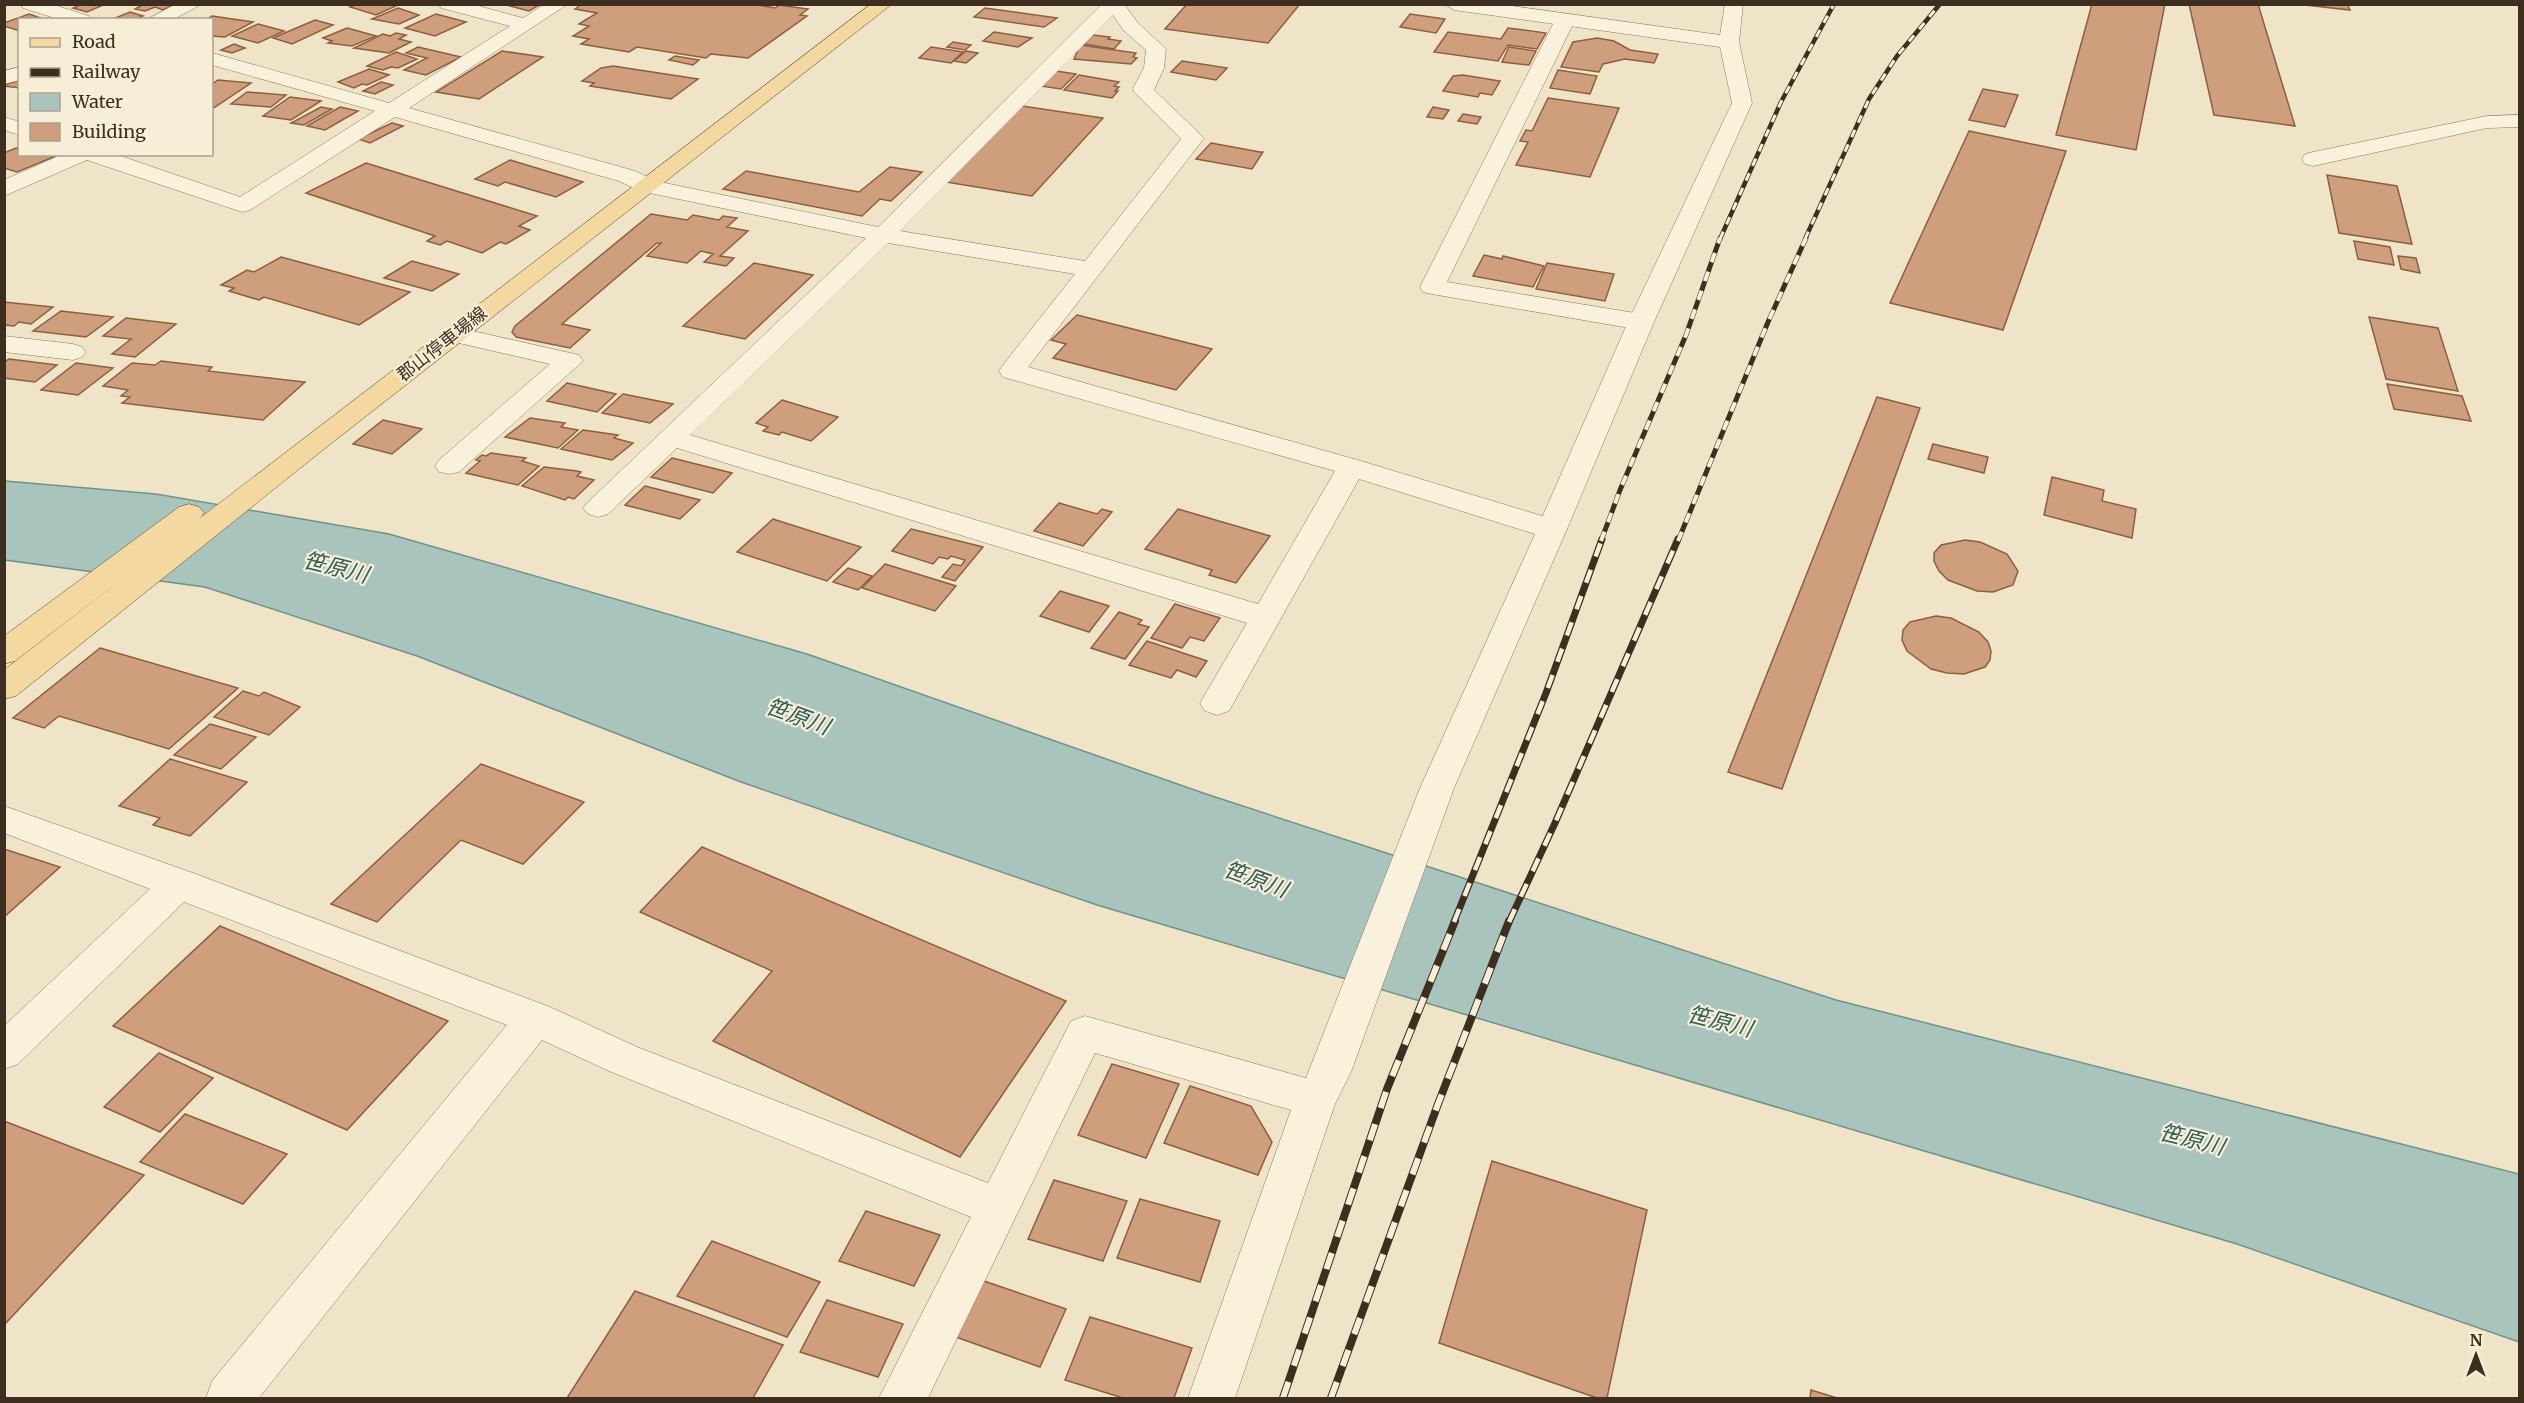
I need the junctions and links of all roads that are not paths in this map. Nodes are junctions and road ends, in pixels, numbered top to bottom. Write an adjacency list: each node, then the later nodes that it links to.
1 (194, 4): 11 (street)
2 (448, 4): 13 (street)
3 (559, 4): 13 (street)
4 (849, 4): 21 (main road, 郡山停車場線)
5 (883, 4): 21 (main road, 郡山停車場線)
6 (1113, 4): 23 (street); 24 (street)
7 (1454, 4): 12 (street)
8 (1734, 4): 14 (street)
9 (26, 7): 10 (street)
10 (73, 18)
11 (160, 18)
12 (1565, 20): 14 (street); 25 (street)
13 (527, 25): 16 (street)
14 (1729, 42): 25 (street)
15 (213, 59): 16 (street)
16 (395, 110): 19 (street); 21 (street)
17 (2520, 121): 20 (street)
18 (78, 156): 22 (street)
19 (98, 156)
20 (2313, 159)
21 (637, 181): 23 (street); 26 (main road, 郡山停車場線); 30 (main road, 郡山停車場線)
22 (4, 189)
23 (883, 235): 24 (street); 29 (street)
24 (1090, 269): 32 (street)
25 (1641, 322): 34 (street)
26 (455, 334): 30 (main road, 郡山停車場線); 31 (street)
27 (4, 344): 28 (street)
28 (73, 352)
29 (669, 437): 33 (street); 35 (street)
30 (297, 444): 36 (main road, 郡山停車場線); 37 (main road, 郡山停車場線)
31 (449, 466)
32 (1351, 467): 34 (street); 35 (street)
33 (598, 508)
34 (1552, 529): 43 (street)
35 (1264, 618): 38 (street)
36 (4, 653)
37 (4, 688)
38 (1217, 703)
39 (4, 819): 40 (street)
40 (180, 883): 41 (street); 42 (street)
41 (536, 1019): 44 (street); 45 (street)
42 (4, 1052)
43 (1324, 1085): 44 (street); 47 (street)
44 (998, 1207): 46 (street)
45 (229, 1398)
46 (903, 1398)
47 (1212, 1398)

